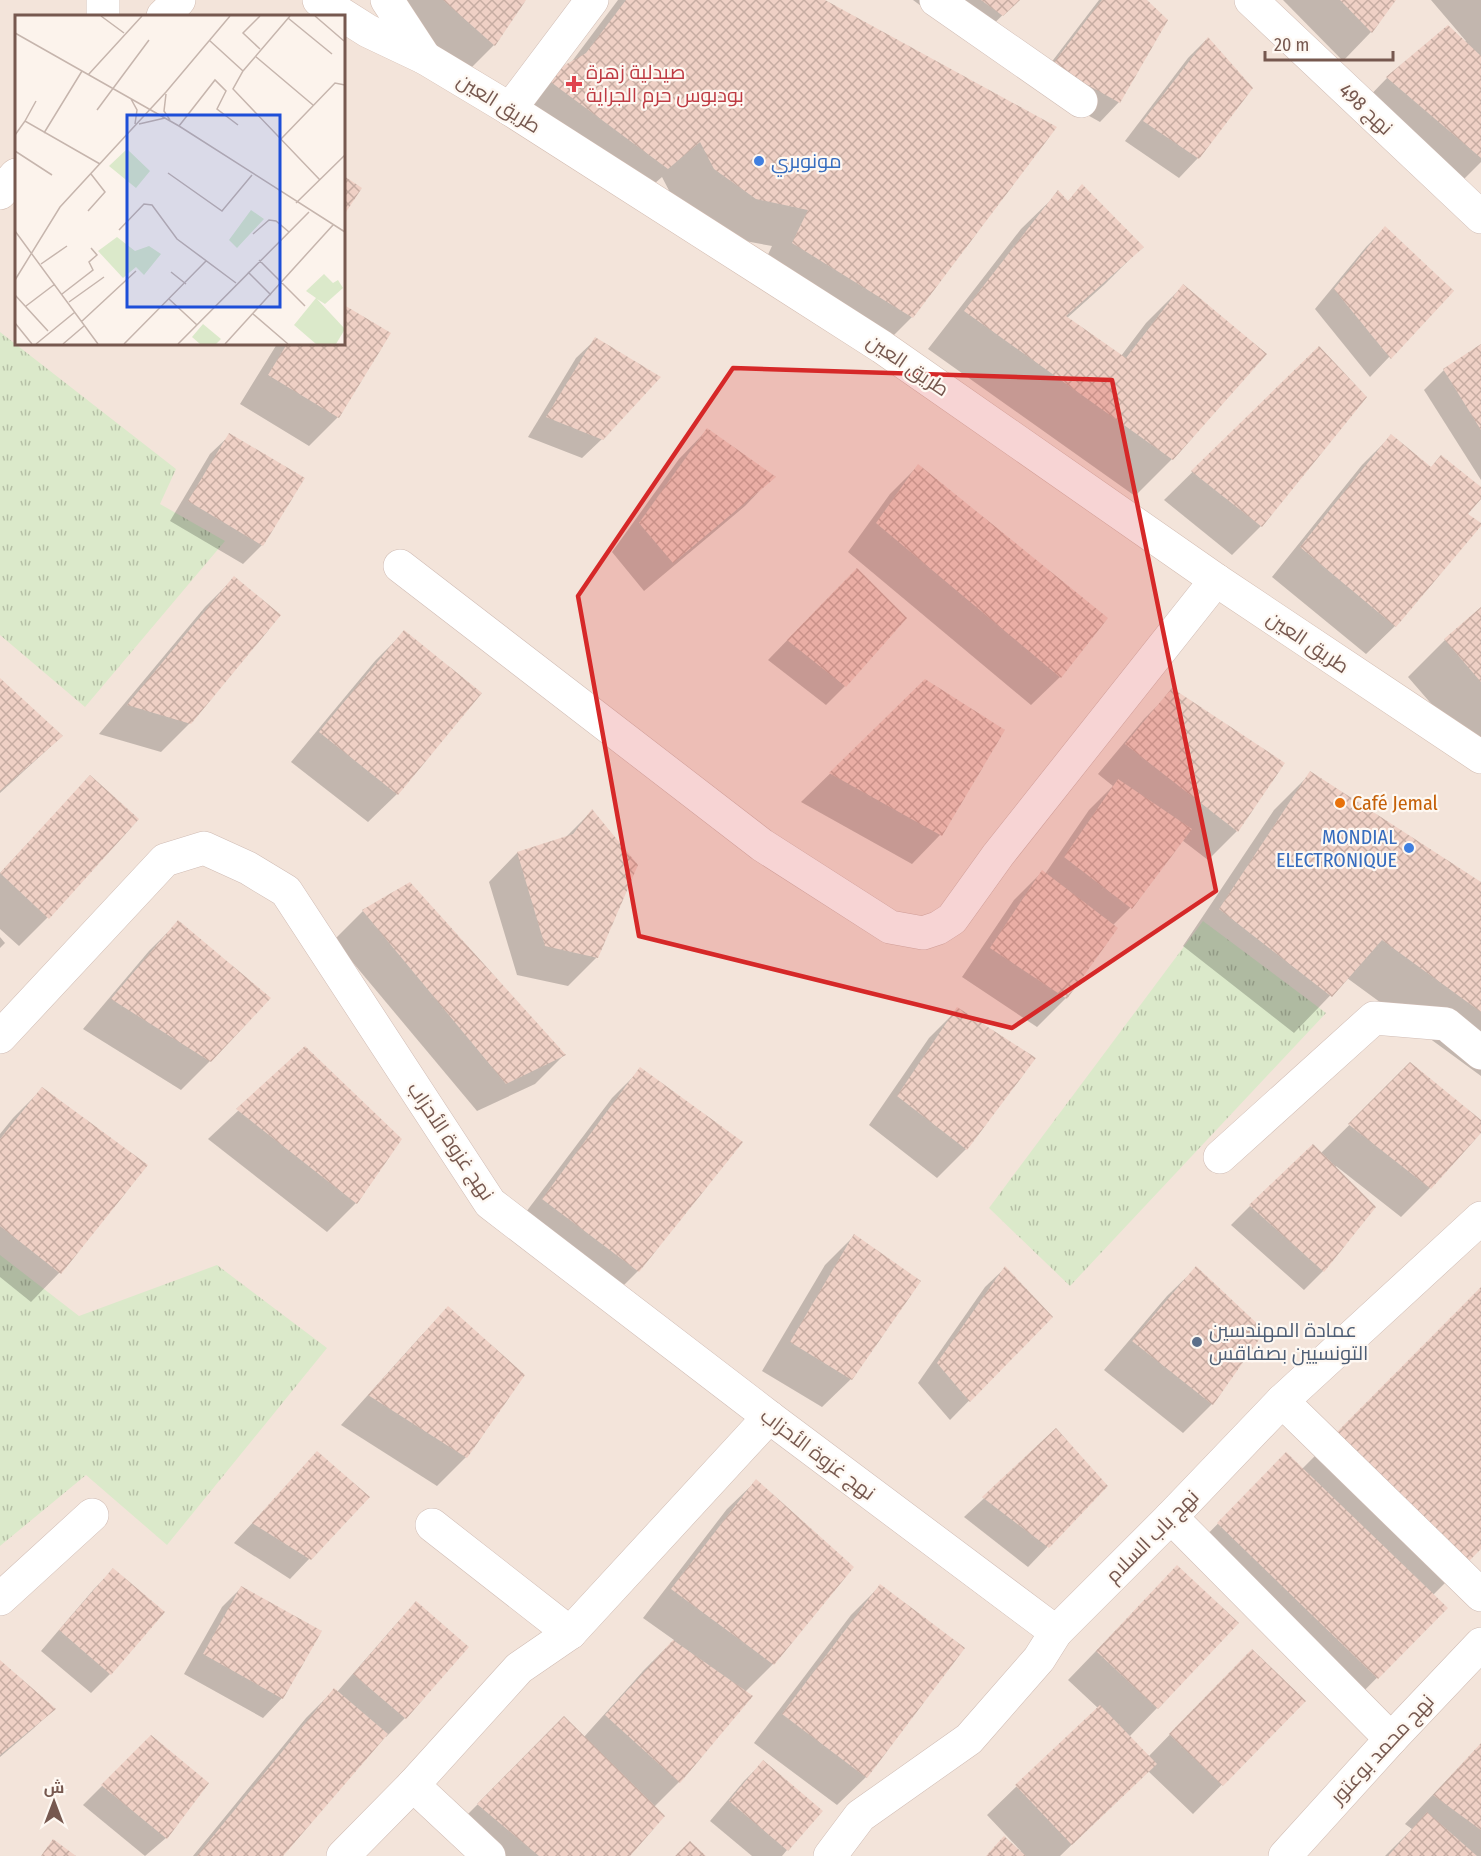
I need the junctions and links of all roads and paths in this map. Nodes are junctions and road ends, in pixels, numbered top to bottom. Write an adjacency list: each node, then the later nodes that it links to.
1 (178, 0): 7 (street)
2 (319, 0): 8 (street, طريق العين)
3 (387, 0): 10 (street)
4 (591, 0): 12 (street)
5 (936, 0): 11 (street)
6 (1251, 0): 15 (street, نهج 498)
7 (164, 15)
8 (336, 15)
9 (356, 32): 10 (street, طريق العين)
10 (425, 58): 12 (street, طريق العين)
11 (1081, 101)
12 (510, 109): 17 (street, طريق العين)
13 (15, 176): 14 (street)
14 (0, 193)
15 (1481, 217)
16 (400, 566): 17 (street)
17 (1216, 580): 18 (street, طريق العين)
18 (1481, 757)
19 (0, 1037): 24 (street, نهج غزوة الأحزاب)
20 (1481, 1053): 21 (street)
21 (1220, 1157)
22 (1481, 1218): 23 (street, نهج باب السلام)
23 (1282, 1401): 26 (street, نهج باب السلام); 28 (street)
24 (769, 1417): 30 (street, نهج غزوة الأحزاب); 31 (street)
25 (92, 1515): 29 (street)
26 (1171, 1517): 30 (street, نهج باب السلام); 33 (street)
27 (432, 1525): 31 (street)
28 (1481, 1595)
29 (0, 1599)
30 (1056, 1632): 37 (street, نهج باب السلام)
31 (570, 1633): 34 (street)
32 (1481, 1644): 33 (street, نهج محمد بوعتور)
33 (1391, 1739): 38 (street, نهج محمد بوعتور)
34 (413, 1785): 35 (street); 36 (street)
35 (343, 1856)
36 (489, 1856)
37 (830, 1856)
38 (1285, 1856)

